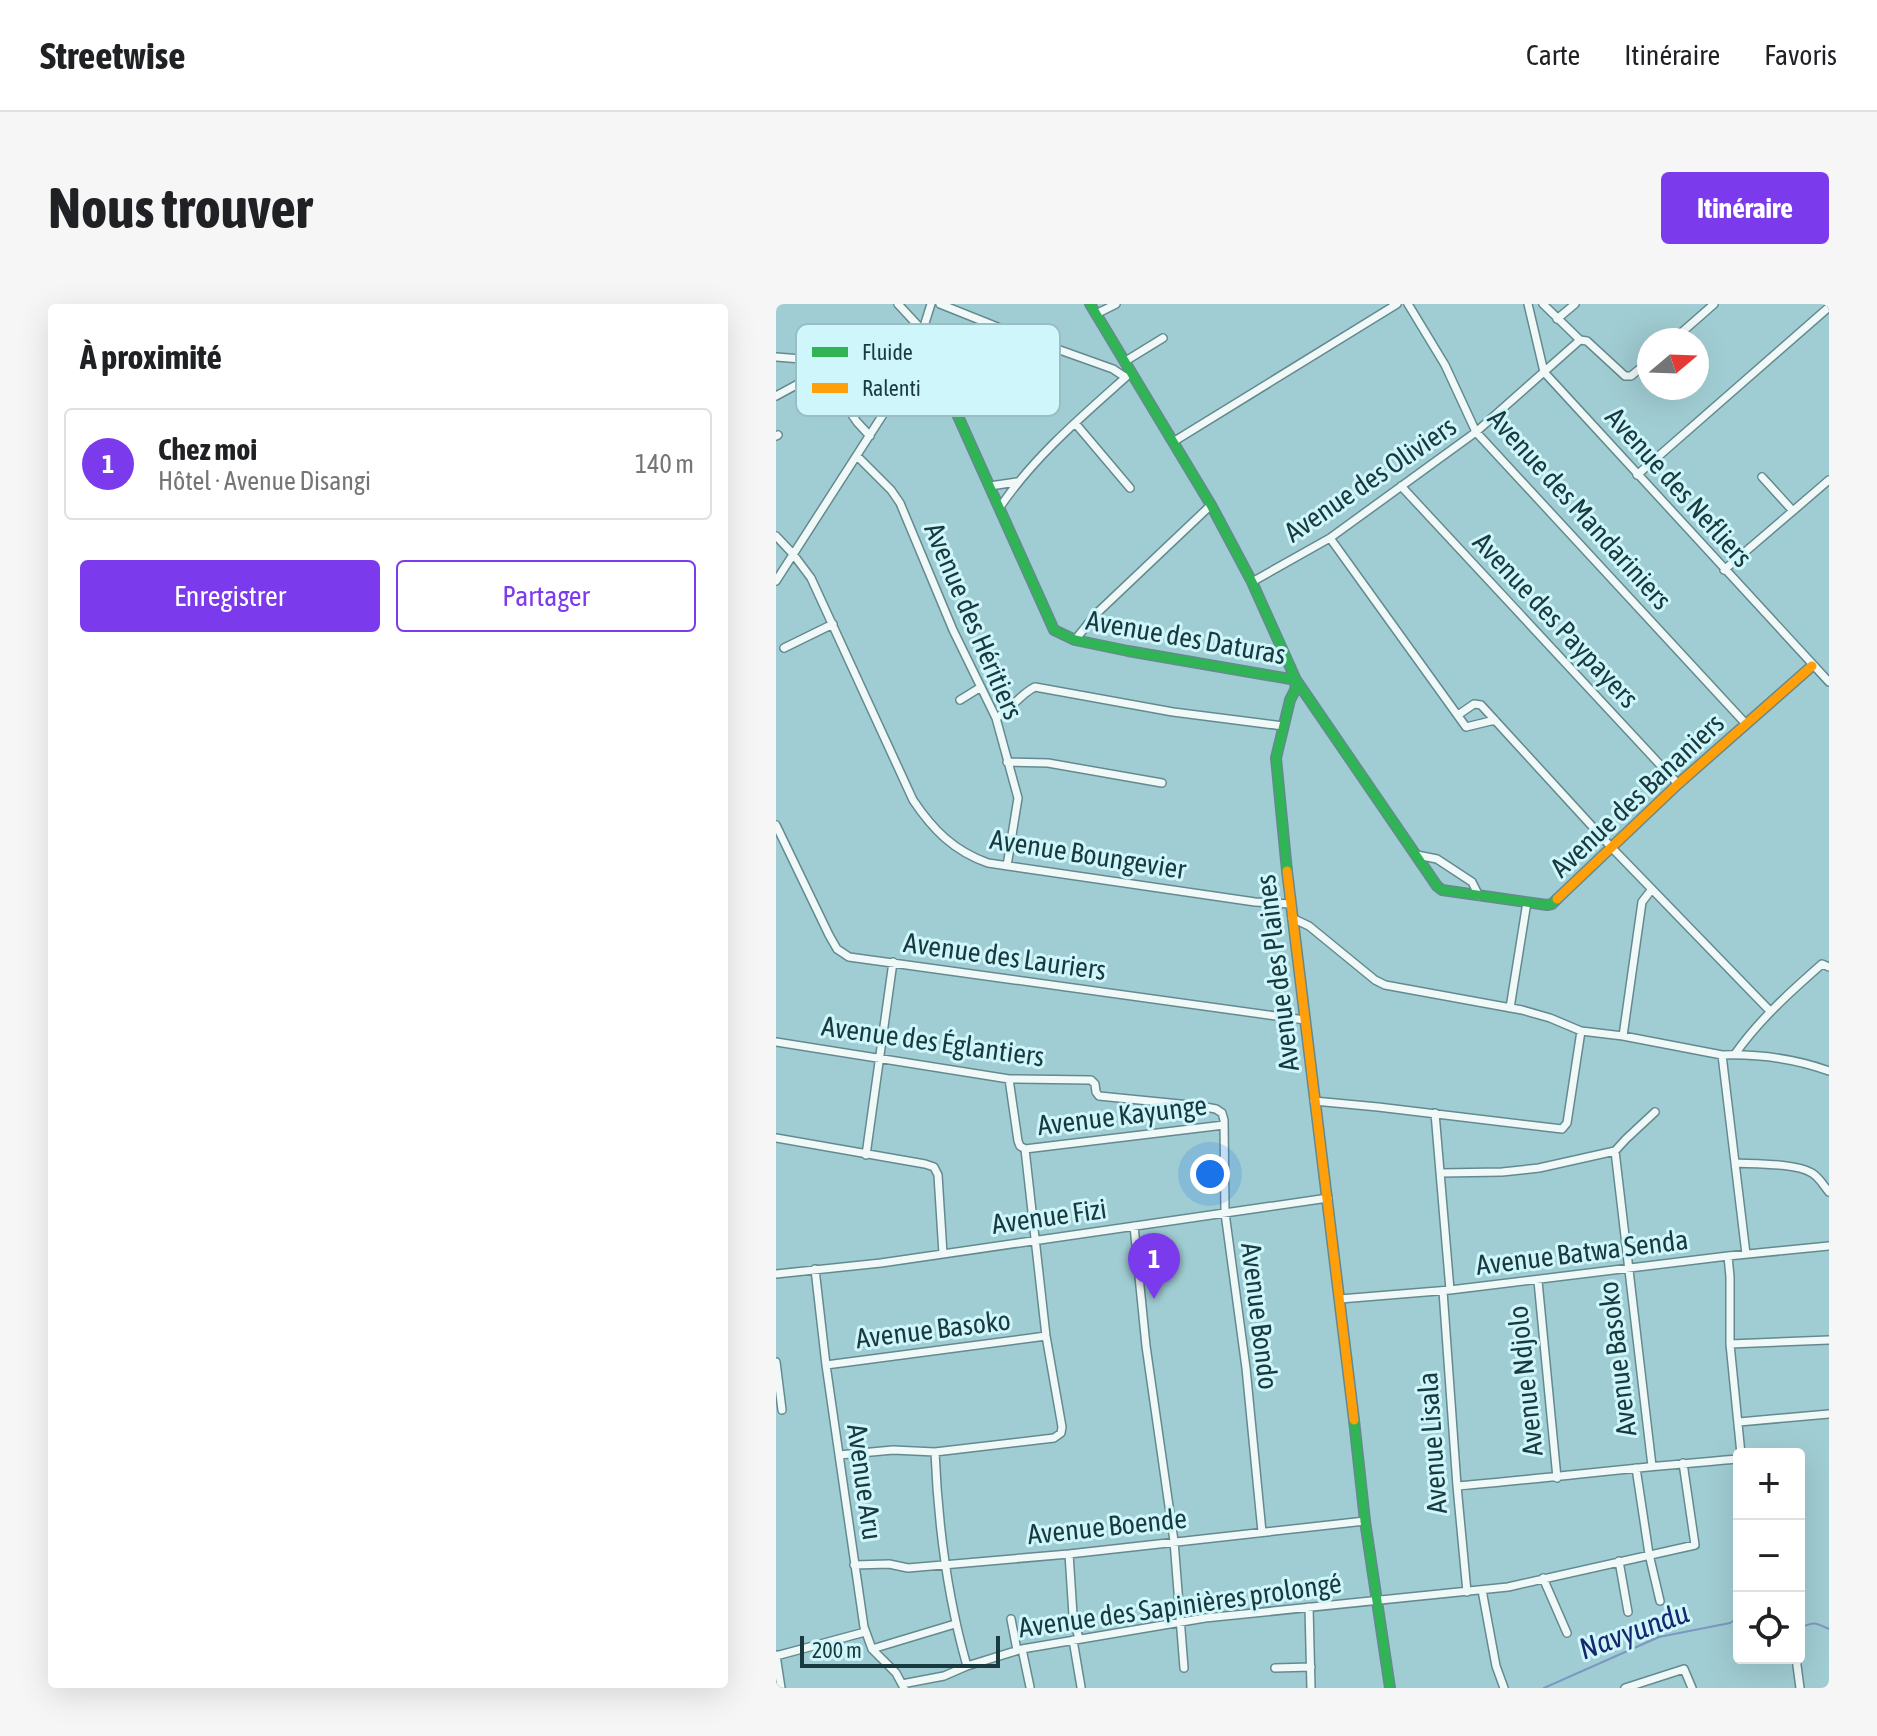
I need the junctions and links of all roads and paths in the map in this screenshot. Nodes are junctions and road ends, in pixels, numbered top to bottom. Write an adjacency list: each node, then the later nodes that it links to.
1 (898, 304): 15 (street)
2 (931, 304): 16 (street)
3 (940, 304): 17 (street)
4 (1090, 304): 13 (street)
5 (1116, 304): 13 (street)
6 (1397, 304): 36 (street)
7 (1408, 304): 34 (street, Avenue des Mandariniers)
8 (1528, 304): 26 (street, Avenue des Nefliers)
9 (1543, 304): 14 (street)
10 (1575, 304): 14 (street)
11 (1714, 304): 18 (street)
12 (1829, 307): 38 (street)
13 (1096, 314): 24 (street)
14 (1557, 319): 20 (street)
15 (913, 324)
16 (925, 324)
17 (990, 324)
18 (1687, 328)
19 (1163, 338): 24 (street)
20 (1580, 340): 25 (street); 26 (street, Avenue des Oliviers)
21 (1060, 350): 27 (street)
22 (776, 357): 23 (street)
23 (796, 359)
24 (1124, 362): 27 (street)
25 (1637, 371)
26 (1544, 372): 34 (street, Avenue des Oliviers); 38 (street, Avenue des Nefliers)
27 (1128, 375): 33 (street); 36 (street)
28 (796, 385): 29 (street)
29 (776, 396)
30 (853, 416): 35 (street)
31 (882, 416): 35 (street)
32 (958, 416): 42 (street, Avenue des Daturas)
33 (1075, 423): 41 (street); 44 (street)
34 (1476, 432): 43 (street, Avenue des Oliviers); 65 (street, Avenue des Mandariniers)
35 (870, 436): 37 (street)
36 (1173, 442): 45 (street)
37 (857, 456): 50 (street); 60 (street, Avenue des Héritiers)
38 (1637, 475): 51 (street, Avenue des Nefliers)
39 (1762, 477): 47 (street)
40 (1829, 480): 47 (street)
41 (1017, 482): 42 (street); 46 (street)
42 (990, 486): 46 (street, Avenue des Daturas)
43 (1401, 486): 49 (street, Avenue des Oliviers); 69 (street, Avenue des Paypayers)
44 (1130, 488)
45 (1211, 505): 53 (street); 55 (street)
46 (1000, 507): 55 (street, Avenue des Daturas)
47 (1793, 511): 51 (street)
48 (776, 536): 50 (street, Avenue Boungevier)
49 (1330, 538): 53 (street, Avenue des Oliviers); 62 (street)
50 (793, 554): 52 (street); 54 (street, Avenue Boungevier)
51 (1724, 570): 57 (street, Avenue des Nefliers)
52 (776, 581)
53 (1252, 582): 58 (street)
54 (833, 624): 56 (street); 73 (street, Avenue Boungevier)
55 (1075, 640): 58 (street, Avenue des Daturas)
56 (784, 648)
57 (1812, 666): 59 (street, Avenue des Nefliers); 65 (street, Avenue des Bananiers)
58 (1296, 680): 66 (street, Avenue des Plaines); 72 (street, Avenue des Bananiers)
59 (1829, 682)
60 (981, 687): 61 (street); 63 (street, Avenue des Héritiers)
61 (960, 700)
62 (1458, 715): 64 (street); 64 (street)
63 (996, 718): 66 (street); 67 (street, Avenue des Héritiers)
64 (1495, 720): 71 (street)
65 (1746, 724): 69 (street, Avenue des Bananiers)
66 (1283, 726): 77 (street, Avenue des Plaines)
67 (1007, 762): 68 (street); 73 (street, Avenue des Héritiers)
68 (1162, 783)
69 (1678, 784): 71 (street, Avenue des Bananiers)
70 (776, 825): 79 (street, Avenue des Lauriers)
71 (1612, 848): 74 (street); 76 (street, Avenue des Bananiers)
72 (1417, 855): 75 (street); 75 (street, Avenue des Bananiers)
73 (1007, 866): 77 (street, Avenue Boungevier)
74 (1652, 889): 82 (street); 85 (street)
75 (1479, 896): 76 (street, Avenue des Bananiers)
76 (1527, 902): 81 (street)
77 (1290, 904): 78 (street, Avenue des Plaines)
78 (1292, 918): 81 (street); 83 (street, Avenue des Plaines)
79 (893, 962): 83 (street, Avenue des Lauriers); 89 (street)
80 (1829, 967): 82 (street)
81 (1510, 1008): 84 (street)
82 (1770, 1011): 87 (street)
83 (1305, 1020): 92 (street, Avenue des Plaines)
84 (1581, 1031): 85 (street); 95 (street)
85 (1623, 1036): 88 (street)
86 (776, 1042): 89 (street, Avenue des Églantiers)
87 (1735, 1054): 88 (street); 90 (street)
88 (1722, 1055): 101 (street)
89 (880, 1058): 91 (street, Avenue des Églantiers); 100 (street)
90 (1829, 1071)
91 (1009, 1079): 93 (street, Avenue des Églantiers); 98 (street)
92 (1314, 1101): 95 (street); 104 (street, Avenue des Plaines)
93 (1216, 1109): 96 (street, Avenue Bondo)
94 (1655, 1112): 99 (street)
95 (1435, 1113): 102 (street, Avenue Lisala)
96 (1224, 1125): 98 (street, Avenue Kayunge); 105 (street, Avenue Bondo)
97 (776, 1138): 100 (street)
98 (1025, 1149): 107 (street)
99 (1615, 1151): 102 (street); 113 (street, Avenue Basoko)
100 (866, 1155): 109 (street)
101 (1735, 1163): 103 (street); 110 (street)
102 (1441, 1173): 116 (street, Avenue Lisala)
103 (1829, 1192)
104 (1328, 1198): 105 (street, Avenue Fizi); 117 (street, Avenue des Plaines)
105 (1225, 1213): 106 (street, Avenue Fizi); 136 (street, Avenue Bondo)
106 (1134, 1226): 107 (street, Avenue Fizi); 137 (street)
107 (1035, 1240): 109 (street, Avenue Fizi); 118 (street)
108 (1829, 1246): 110 (street, Avenue Batwa Senda)
109 (943, 1254): 112 (street, Avenue Fizi)
110 (1746, 1254): 111 (street, Avenue Batwa Senda)
111 (1728, 1256): 113 (street, Avenue Batwa Senda); 120 (street)
112 (815, 1269): 114 (street, Avenue Fizi); 122 (street, Avenue Aru)
113 (1628, 1269): 115 (street, Avenue Batwa Senda); 131 (street, Avenue Basoko)
114 (776, 1274)
115 (1538, 1281): 116 (street, Avenue Batwa Senda); 133 (street, Avenue Ndjolo)
116 (1446, 1290): 117 (street, Avenue Batwa Senda); 134 (street, Avenue Lisala)
117 (1340, 1299): 135 (street, Avenue des Plaines)
118 (1046, 1336): 122 (street, Avenue Basoko); 127 (street)
119 (1829, 1340): 120 (street)
120 (1730, 1344): 125 (street)
121 (776, 1362): 123 (street)
122 (826, 1365): 128 (street, Avenue Aru)
123 (782, 1410)
124 (1829, 1414): 125 (street)
125 (1739, 1422): 126 (street)
126 (1740, 1448)
127 (935, 1452): 128 (street); 141 (street)
128 (839, 1455): 142 (street, Avenue Aru)
129 (1733, 1458): 130 (street)
130 (1683, 1463): 131 (street); 139 (street, Avenue des Sapinières prolongé)
131 (1652, 1466): 132 (street)
132 (1636, 1468): 133 (street); 139 (street)
133 (1557, 1478): 134 (street)
134 (1457, 1486): 145 (street, Avenue Lisala)
135 (1365, 1521): 136 (street, Avenue Boende); 146 (street, Avenue des Plaines)
136 (1262, 1532): 137 (street, Avenue Boende)
137 (1174, 1541): 138 (street, Avenue Boende); 151 (street)
138 (1069, 1554): 141 (street, Avenue Boende); 155 (street)
139 (1649, 1554): 140 (street, Avenue des Sapinières prolongé); 147 (street)
140 (1619, 1561): 143 (street, Avenue des Sapinières prolongé); 149 (street)
141 (945, 1564): 142 (street, Avenue Boende); 152 (street)
142 (854, 1565): 153 (street, Avenue Aru)
143 (1543, 1578): 144 (street, Avenue des Sapinières prolongé); 154 (street)
144 (1482, 1590): 145 (street, Avenue des Sapinières prolongé); 170 (street)
145 (1467, 1592): 146 (street, Avenue des Sapinières prolongé)
146 (1378, 1599): 148 (street, Avenue des Sapinières prolongé); 169 (street, Avenue des Plaines)
147 (1660, 1601)
148 (1309, 1607): 151 (street, Avenue des Sapinières prolongé); 161 (street)
149 (1628, 1612)
150 (1011, 1619): 157 (street)
151 (1181, 1621): 155 (street, Avenue des Sapinières prolongé); 162 (street)
152 (955, 1624): 156 (street); 160 (street)
153 (865, 1632): 156 (street, Avenue Aru); 158 (street)
154 (1567, 1633)
155 (1076, 1639): 157 (street, Avenue des Sapinières prolongé); 166 (street)
156 (872, 1649): 164 (street, Avenue Aru)
157 (1019, 1650): 160 (street, Avenue des Sapinières prolongé); 165 (street)
158 (776, 1655): 167 (street)
159 (1797, 1664): 173 (street)
160 (967, 1666): 164 (street, Avenue des Sapinières prolongé)
161 (1311, 1667): 163 (street); 168 (street)
162 (1184, 1668)
163 (1275, 1668)
164 (903, 1686)
165 (1030, 1687)
166 (1081, 1687)
167 (781, 1688)
168 (1311, 1688)
169 (1390, 1688)
170 (1504, 1688)
171 (1625, 1688): 172 (street)
172 (1692, 1688)
173 (1800, 1688)

